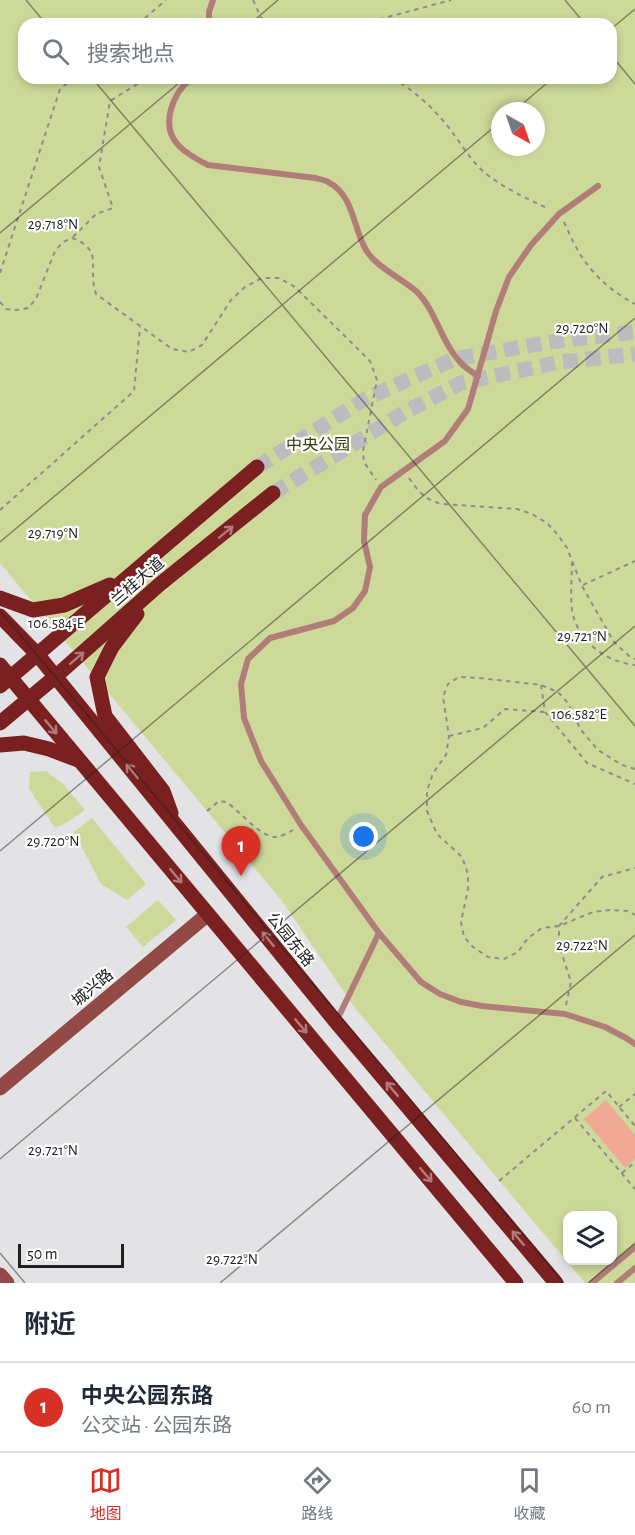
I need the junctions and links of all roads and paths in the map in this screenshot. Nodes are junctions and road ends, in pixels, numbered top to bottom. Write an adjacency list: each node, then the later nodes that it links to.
1 (166, 0): 5 (path)
2 (213, 0): 6 (lane)
3 (253, 0): 7 (path)
4 (451, 0): 8 (path)
5 (145, 18)
6 (209, 18)
7 (261, 18)
8 (384, 18)
9 (66, 84): 16 (path)
10 (137, 84): 15 (path)
11 (183, 84): 20 (lane)
12 (402, 84): 14 (path)
13 (598, 186): 14 (lane)
14 (559, 214): 18 (path); 20 (lane)
15 (72, 238): 17 (path); 19 (path)
16 (0, 273)
17 (0, 302)
18 (635, 304)
19 (140, 326): 23 (path); 25 (path)
20 (478, 376): 22 (lane)
21 (257, 467): 28 (main road, 兰桂大道)
22 (404, 471): 23 (lane); 26 (path)
23 (381, 487): 48 (lane)
24 (273, 493): 29 (main road, 兰桂大道, one-way to 24)
25 (0, 510)
26 (572, 561): 30 (path); 35 (path)
27 (635, 561): 30 (path)
28 (124, 579): 31 (main road); 33 (main road, 兰桂大道)
29 (160, 585): 37 (main road, 兰桂大道, one-way to 29); 49 (main road)
30 (582, 586): 34 (path)
31 (0, 598)
32 (0, 616): 33 (main road, 公园东路)
33 (37, 654): 36 (main road, 兰桂大道); 37 (main road, 公园东路)
34 (635, 659)
35 (635, 665)
36 (3, 676): 39 (main road)
37 (55, 677): 39 (main road, 兰桂大道); 49 (main road, 公园东路, one-way to 37)
38 (541, 685): 40 (path); 42 (path); 45 (path)
39 (28, 700): 41 (main road, 兰桂大道); 44 (main road, one-way to 44)
40 (545, 712): 42 (path); 46 (path)
41 (0, 723)
42 (449, 736): 53 (path)
43 (0, 745): 44 (main road)
44 (79, 760): 51 (main road, one-way to 51)
45 (635, 769)
46 (635, 784)
47 (207, 811): 48 (path)
48 (301, 825): 54 (lane)
49 (177, 827): 56 (main road, 公园东路, one-way to 49)
50 (635, 868): 53 (path)
51 (208, 914): 58 (street, 城兴路); 71 (main road, one-way to 71)
52 (635, 915): 53 (path)
53 (559, 926): 55 (path)
54 (379, 933): 55 (lane); 56 (lane)
55 (564, 1014): 57 (lane)
56 (336, 1022): 72 (main road, 公园东路, one-way to 56)
57 (635, 1044)
58 (0, 1088)
59 (635, 1094): 60 (path)
60 (619, 1107): 61 (path); 62 (path)
61 (575, 1118): 64 (path); 65 (path)
62 (635, 1126)
63 (635, 1162): 64 (path)
64 (622, 1173): 66 (path)
65 (499, 1181)
66 (635, 1188)
67 (635, 1247): 73 (lane)
68 (635, 1268): 74 (lane)
69 (0, 1275): 70 (street)
70 (7, 1283)
71 (516, 1283)
72 (556, 1283)
73 (592, 1283)
74 (617, 1283)

